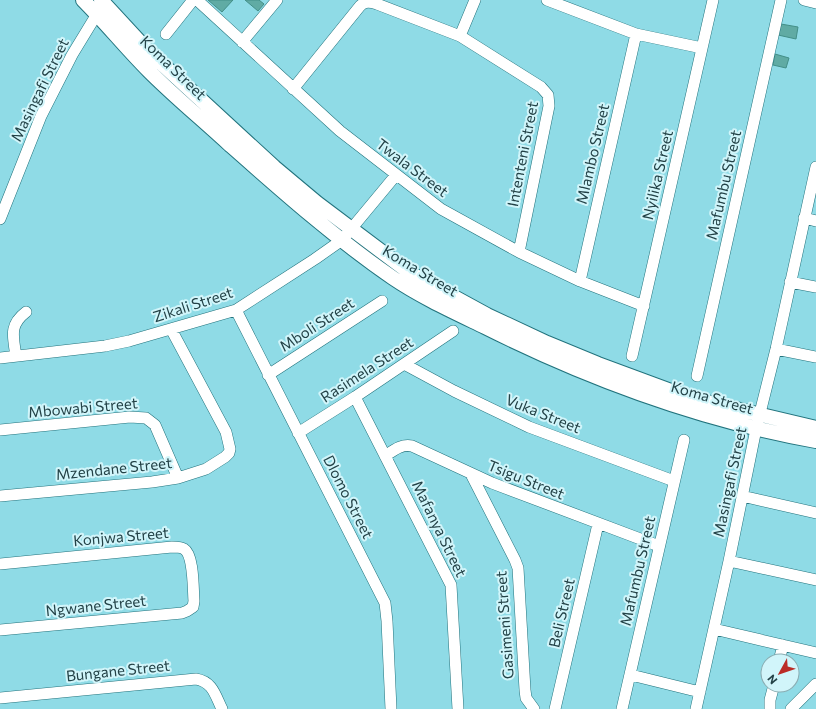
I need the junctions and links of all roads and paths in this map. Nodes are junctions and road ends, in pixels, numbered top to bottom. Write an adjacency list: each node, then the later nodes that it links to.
1 (83, 0): 11 (main road, Koma Street)
2 (193, 0): 12 (street)
3 (197, 0): 15 (street, Twala Street)
4 (277, 0): 15 (street)
5 (475, 0): 14 (street)
6 (546, 0): 13 (street)
7 (713, 0): 16 (street, Nyilika Street)
8 (781, 0): 42 (street, Mafumbu Street)
9 (804, 0): 10 (street)
10 (816, 3)
11 (102, 4): 21 (street, Masingafi Street); 23 (main road, Koma Street); 24 (main road, Koma Street)
12 (166, 34)
13 (636, 34): 16 (street); 26 (street, Mlambo Street)
14 (460, 36): 17 (street, Intenteni Street); 25 (street, Intenteni Street)
15 (242, 42): 17 (street, Twala Street)
16 (702, 48): 30 (street, Nyilika Street)
17 (293, 89): 19 (street, Twala Street)
18 (816, 167): 20 (street, Masingafi Street)
19 (396, 175): 23 (street, Zikali Street); 25 (street, Twala Street)
20 (804, 218): 22 (street); 27 (street, Masingafi Street)
21 (0, 219)
22 (816, 220)
23 (352, 230): 24 (street, Zikali Street); 44 (main road, Koma Street)
24 (342, 240): 31 (street, Zikali Street); 46 (main road, Koma Street)
25 (519, 252): 26 (street, Twala Street)
26 (580, 280): 30 (street, Twala Street)
27 (790, 282): 28 (street); 35 (street, Masingafi Street)
28 (816, 287)
29 (382, 301): 41 (street, Mboli Street)
30 (644, 306): 37 (street, Nyilika Street)
31 (236, 310): 33 (street, Zikali Street); 41 (street, Dlomo Street)
32 (26, 312): 36 (street)
33 (171, 329): 36 (street, Zikali Street); 53 (street, Mzendane Street)
34 (453, 331): 40 (street, Rasimela Street)
35 (776, 349): 39 (street); 44 (street, Masingafi Street)
36 (16, 356): 38 (street, Zikali Street)
37 (632, 356)
38 (0, 358)
39 (816, 358)
40 (404, 364): 43 (street, Rasimela Street); 54 (street, Vuka Street)
41 (268, 375): 48 (street, Dlomo Street)
42 (697, 376)
43 (355, 397): 48 (street, Rasimela Street); 51 (street, Mafanya Street)
44 (760, 415): 45 (main road, Koma Street); 46 (street, Masingafi Street)
45 (816, 428)
46 (756, 429): 50 (main road, Koma Street); 56 (street, Masingafi Street)
47 (0, 430): 53 (street, Mbowabi Street)
48 (298, 433): 75 (street, Dlomo Street)
49 (684, 440): 54 (street, Mafumbu Street)
50 (816, 441)
51 (385, 456): 52 (street, Tsigu Street); 76 (street, Mafanya Street)
52 (471, 474): 58 (street, Tsigu Street); 77 (street, Gasimeni Street)
53 (178, 478): 55 (street, Mzendane Street)
54 (674, 481): 59 (street, Mafumbu Street)
55 (0, 496)
56 (742, 496): 57 (street); 60 (street, Masingafi Street)
57 (816, 513)
58 (598, 524): 59 (street, Tsigu Street); 78 (street, Beli Street)
59 (659, 546): 69 (street, Mafumbu Street)
60 (729, 562): 62 (street); 64 (street, Masingafi Street)
61 (0, 564): 63 (street, Konjwa Street)
62 (816, 580)
63 (193, 607): 65 (street, Ngwane Street)
64 (714, 628): 66 (street); 71 (street, Masingafi Street)
65 (0, 630)
66 (783, 646): 67 (street); 68 (street)
67 (781, 653)
68 (816, 653)
69 (631, 675): 71 (street); 79 (street, Mafumbu Street)
70 (816, 684): 82 (street)
71 (700, 692): 80 (street, Masingafi Street)
72 (772, 693): 81 (street)
73 (0, 698): 74 (street, Bungane Street)
74 (222, 709)
75 (391, 709)
76 (458, 709)
77 (534, 709)
78 (555, 709)
79 (622, 709)
80 (696, 709)
81 (770, 709)
82 (791, 709)

